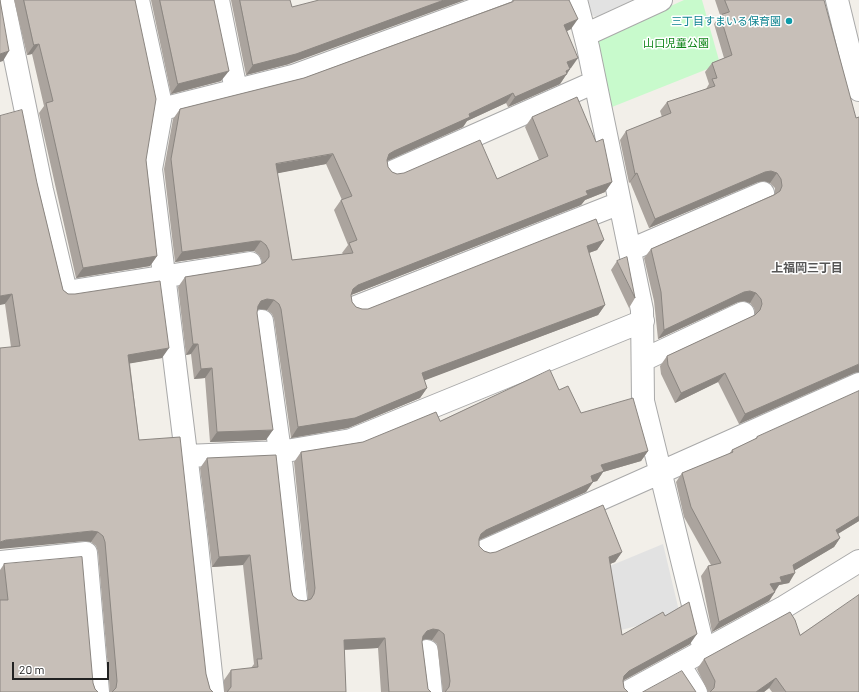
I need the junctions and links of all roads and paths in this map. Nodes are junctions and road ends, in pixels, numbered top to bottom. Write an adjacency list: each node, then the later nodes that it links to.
1 (3, 0): 18 (street)
2 (138, 0): 12 (street)
3 (218, 0): 10 (street)
4 (501, 0): 10 (street)
5 (576, 0): 8 (street)
6 (661, 0): 8 (street)
7 (837, 0): 11 (street)
8 (585, 35): 9 (street)
9 (596, 82): 13 (street); 15 (street)
10 (236, 90): 12 (street)
11 (859, 90)
12 (162, 109): 18 (street)
13 (392, 172)
14 (763, 193): 16 (street)
15 (620, 203): 16 (street); 19 (street)
16 (630, 250): 22 (street)
17 (250, 263): 18 (street)
18 (164, 277): 26 (street)
19 (356, 307)
20 (744, 313): 23 (street)
21 (262, 321): 25 (street)
22 (643, 321): 23 (street); 25 (street)
23 (643, 360): 27 (street)
24 (859, 384): 27 (street)
25 (280, 452): 26 (street); 31 (street)
26 (186, 456): 36 (street)
27 (660, 472): 28 (street); 32 (street)
28 (484, 551)
29 (859, 561): 32 (street)
30 (0, 562): 35 (street)
31 (296, 599)
32 (704, 650): 34 (street)
33 (427, 651): 37 (street)
34 (679, 664): 38 (street); 39 (street)
35 (98, 692)
36 (213, 692)
37 (431, 692)
38 (628, 692)
39 (696, 692)

